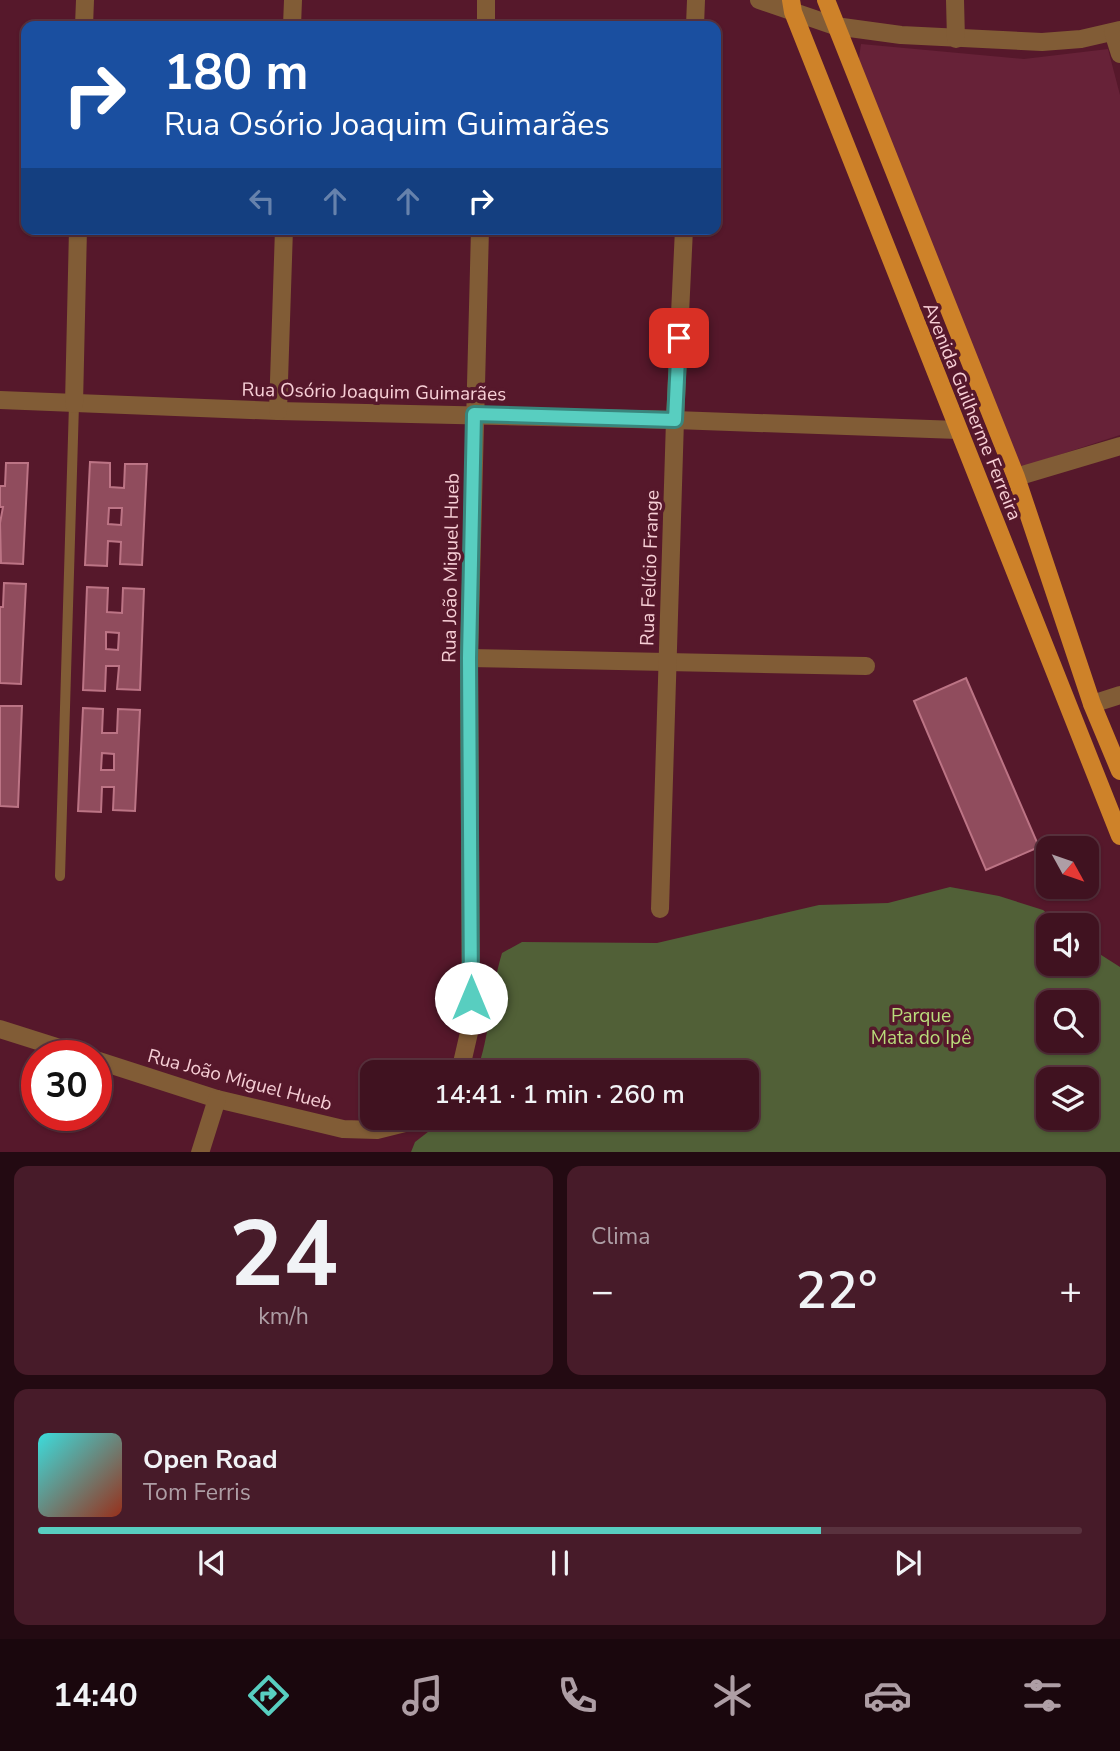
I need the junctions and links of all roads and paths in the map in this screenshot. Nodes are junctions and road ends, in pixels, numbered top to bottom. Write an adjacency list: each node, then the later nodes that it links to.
1 (85, 0): 9 (street)
2 (293, 0): 10 (street)
3 (486, 0): 11 (street)
4 (696, 0): 12 (street)
5 (759, 0): 8 (street)
6 (826, 0): 13 (main road, Avenida Guilherme Ferreira)
7 (954, 0): 15 (street)
8 (792, 6): 13 (street); 26 (main road, Avenida Guilherme Ferreira)
9 (84, 21)
10 (292, 21)
11 (486, 21)
12 (695, 21)
13 (835, 26): 15 (street); 28 (main road, Avenida Guilherme Ferreira)
14 (1117, 31): 15 (street); 16 (street)
15 (956, 39)
16 (1120, 54)
17 (78, 235): 22 (street)
18 (284, 235): 23 (street)
19 (480, 235): 24 (street, Rua João Miguel Hueb)
20 (684, 235): 25 (street, Rua Felício Frange)
21 (0, 400): 22 (street, Rua Osório Joaquim Guimarães)
22 (74, 404): 23 (street, Rua Osório Joaquim Guimarães); 36 (lane)
23 (278, 411): 24 (street, Rua Osório Joaquim Guimarães)
24 (474, 414): 25 (street, Rua Osório Joaquim Guimarães); 29 (street, Rua João Miguel Hueb)
25 (675, 420): 26 (street, Rua Osório Joaquim Guimarães); 30 (street, Rua Felício Frange)
26 (958, 430): 35 (main road, Avenida Guilherme Ferreira)
27 (1120, 446): 28 (street)
28 (1016, 477): 33 (main road, Avenida Guilherme Ferreira)
29 (469, 658): 30 (street); 40 (street, Rua João Miguel Hueb)
30 (668, 661): 31 (street); 37 (street, Rua Felício Frange)
31 (866, 666)
32 (1120, 695): 33 (street)
33 (1092, 704): 34 (main road, Avenida Guilherme Ferreira)
34 (1120, 771)
35 (1120, 836)
36 (60, 876)
37 (660, 909)
38 (0, 1029): 39 (street)
39 (35, 1040)
40 (463, 1060)
41 (112, 1065): 42 (street, Rua João Miguel Hueb)
42 (217, 1099): 43 (street, Rua João Miguel Hueb); 44 (street)
43 (360, 1130)
44 (200, 1152)

